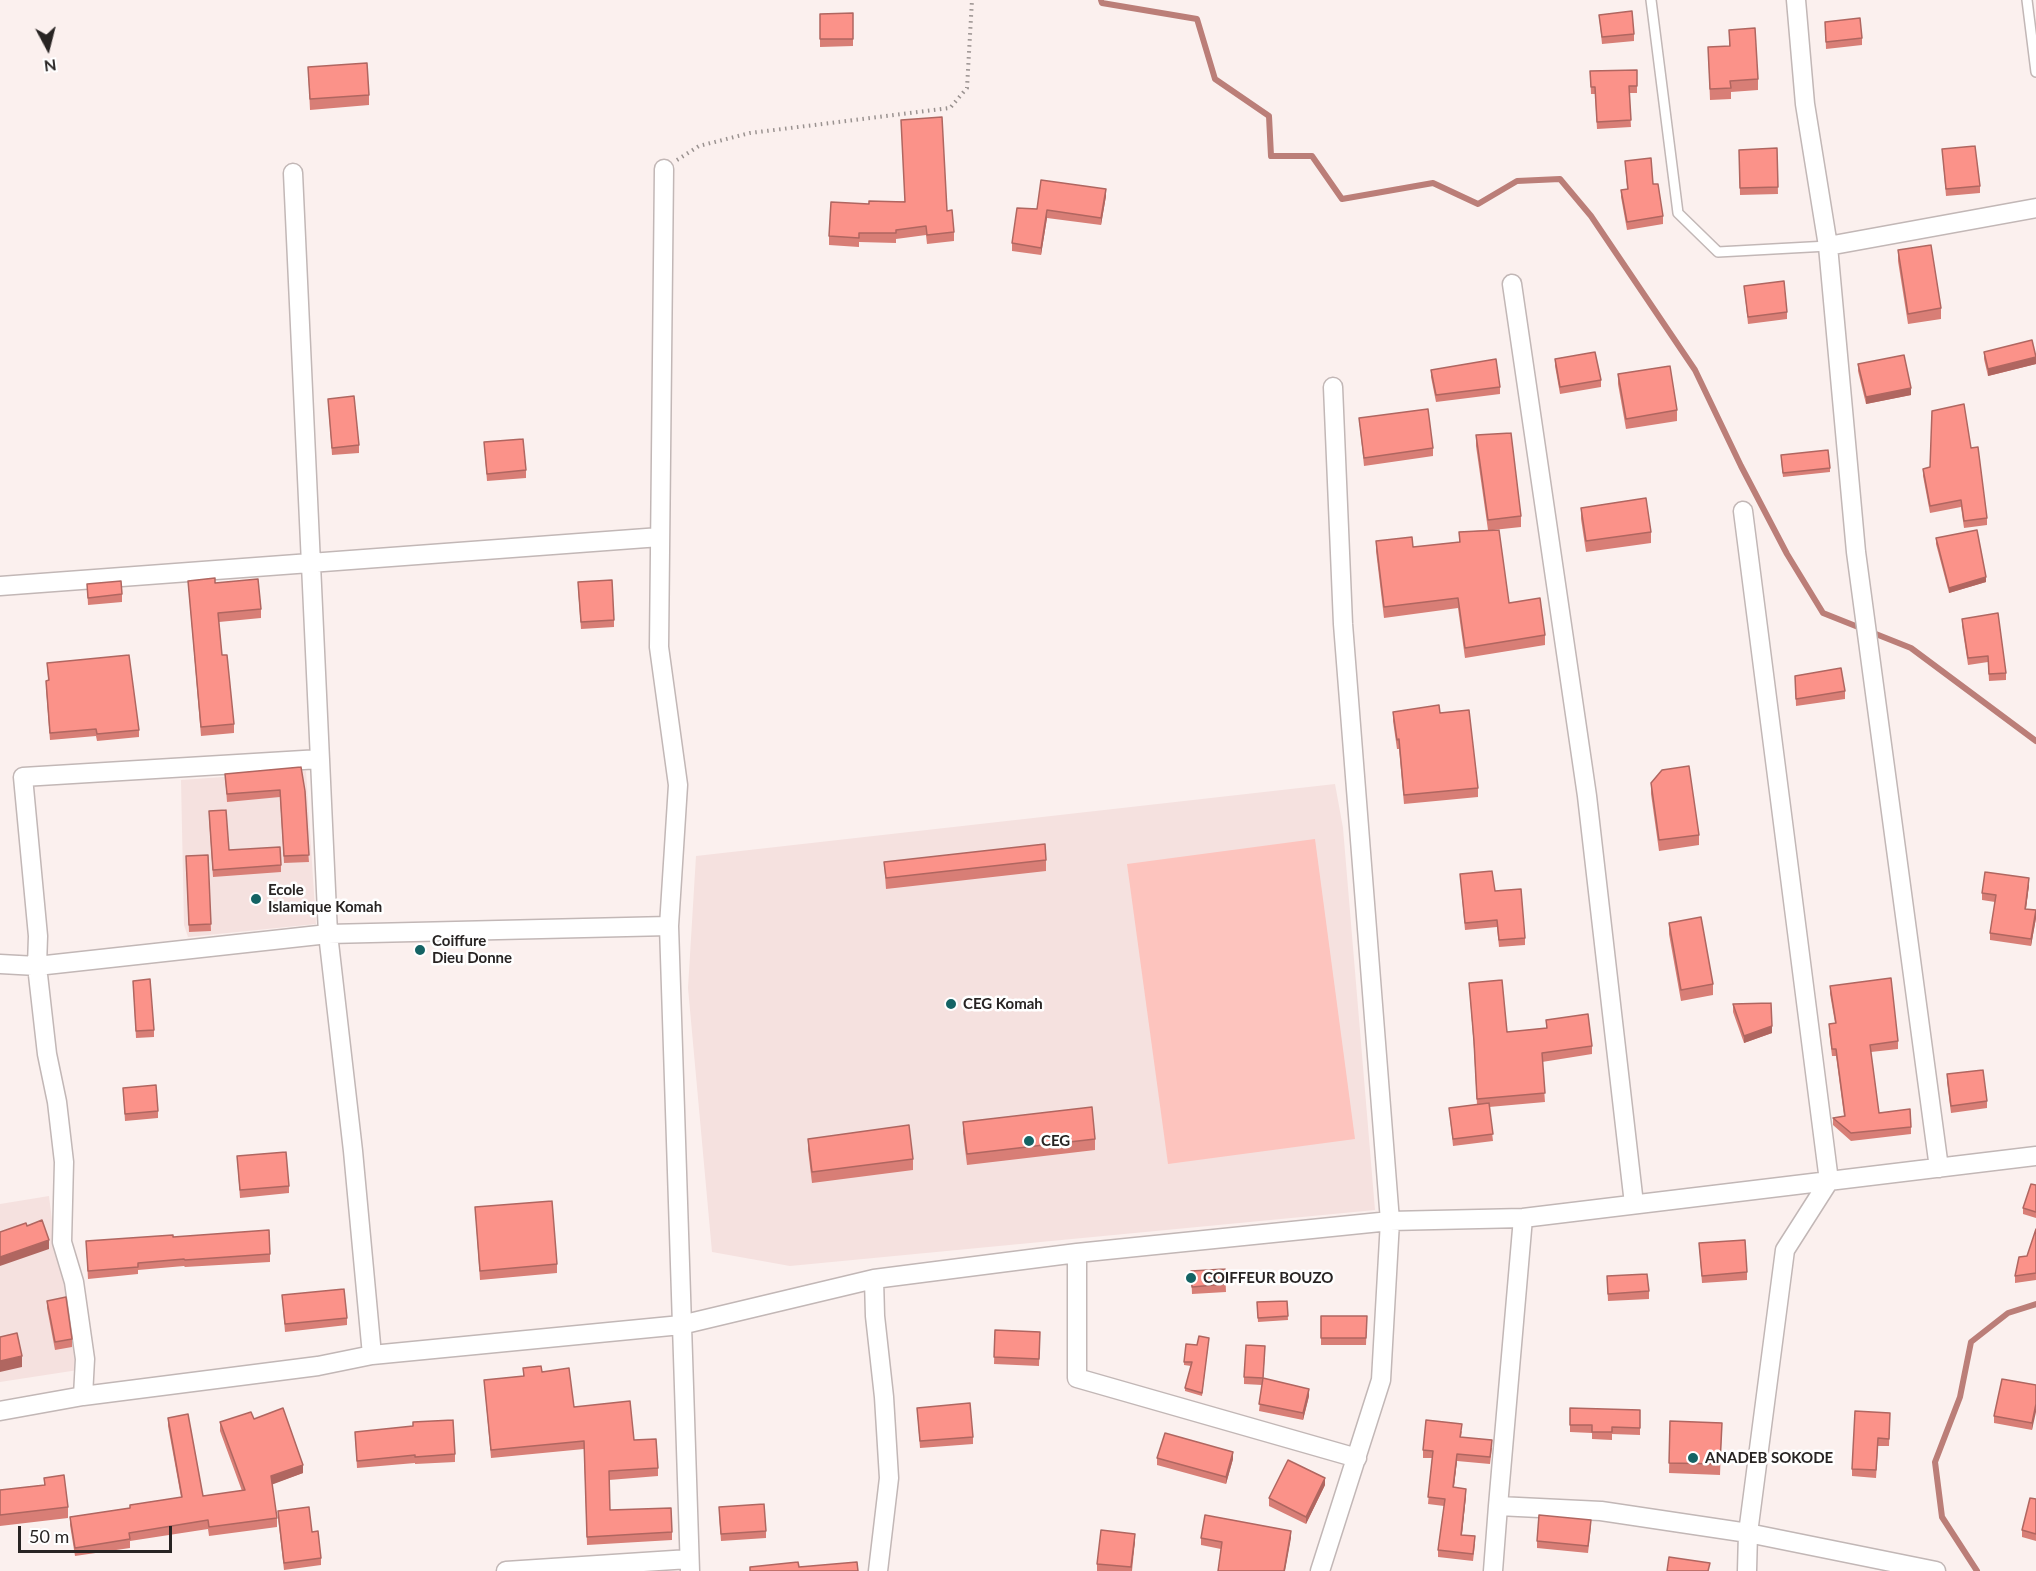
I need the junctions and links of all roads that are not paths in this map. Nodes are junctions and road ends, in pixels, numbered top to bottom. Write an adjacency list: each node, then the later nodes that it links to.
1 (1651, 0): 8 (lane)
2 (1796, 0): 8 (street)
3 (2027, 0): 4 (lane)
4 (2036, 72)
5 (664, 169): 12 (street)
6 (294, 173): 13 (street)
7 (2036, 208): 8 (street)
8 (1828, 246): 21 (street)
9 (1512, 284): 23 (street)
10 (1333, 387): 25 (street)
11 (1743, 511): 22 (street)
12 (660, 537): 13 (street); 16 (street)
13 (311, 563): 14 (street); 15 (street)
14 (0, 586)
15 (320, 759): 17 (street); 19 (street)
16 (669, 926): 17 (street); 28 (street)
17 (328, 934): 19 (street); 29 (street)
18 (0, 964): 19 (street)
19 (37, 966): 30 (street)
20 (2036, 1156): 21 (street)
21 (1940, 1168): 22 (street)
22 (1829, 1181): 23 (street); 34 (street)
23 (1634, 1204): 24 (street)
24 (1523, 1218): 25 (street); 33 (street)
25 (1390, 1221): 26 (street); 32 (street)
26 (1077, 1253): 27 (street); 32 (street)
27 (874, 1279): 28 (street); 37 (street)
28 (681, 1324): 29 (street); 35 (street)
29 (372, 1355): 30 (street)
30 (83, 1396): 31 (street)
31 (0, 1411)
32 (1357, 1458): 38 (street)
33 (1498, 1506): 34 (street); 39 (street)
34 (1748, 1533): 40 (street); 41 (street)
35 (690, 1565): 36 (street)
36 (506, 1571)
37 (878, 1571)
38 (1320, 1571)
39 (1493, 1571)
40 (1747, 1571)
41 (1936, 1571)

